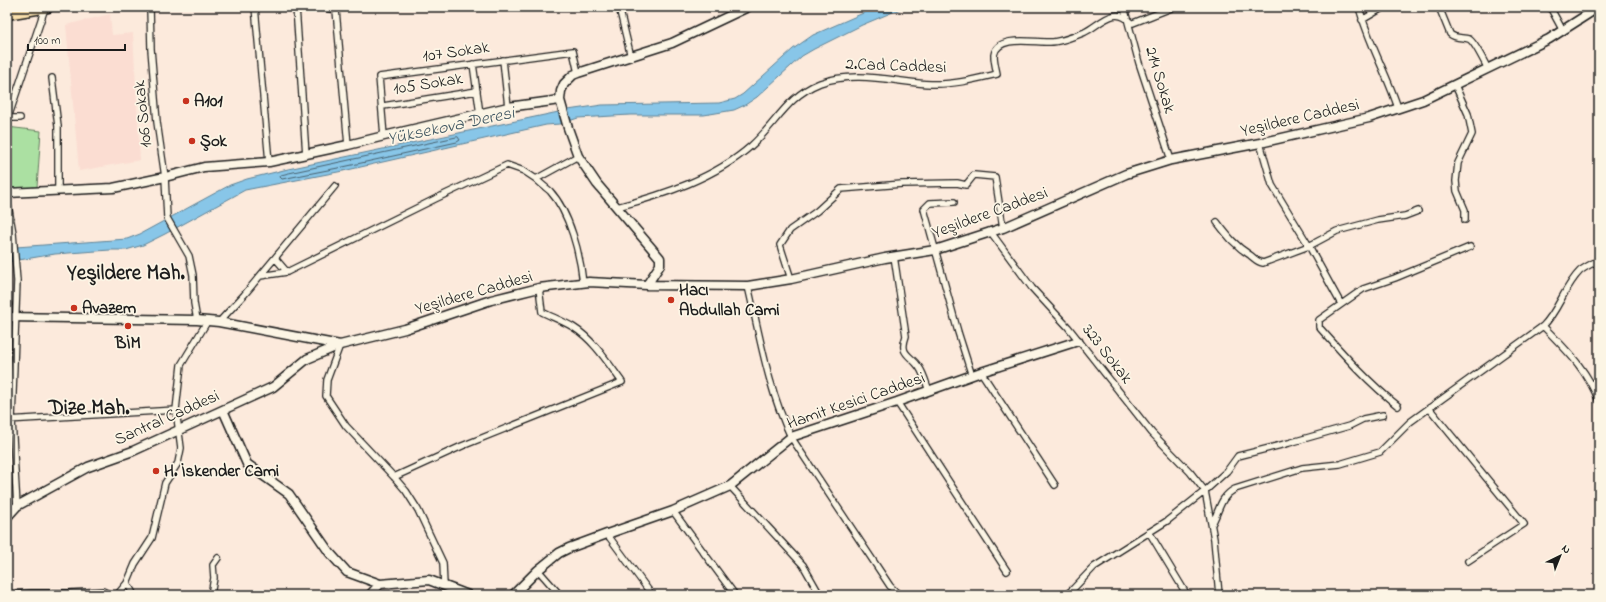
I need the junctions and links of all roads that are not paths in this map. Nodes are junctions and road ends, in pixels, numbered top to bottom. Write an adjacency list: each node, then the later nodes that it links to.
1 (46, 7): 15 (highway); 32 (street)
2 (150, 7): 41 (street, 106 Sokak)
3 (255, 7): 40 (street)
4 (296, 7): 37 (street)
5 (321, 7): 36 (street)
6 (619, 7): 19 (street)
7 (748, 7): 19 (street)
8 (1124, 7): 16 (street, 214 Sokak)
9 (1174, 7): 16 (street, 2.Cad Caddesi)
10 (1359, 7): 17 (street)
11 (1384, 7): 17 (street)
12 (1438, 7): 22 (street)
13 (1550, 7): 18 (street)
14 (1599, 7): 18 (street, Yeşildere Caddesi)
15 (7, 14)
16 (1127, 18): 39 (street, 214 Sokak); 48 (street, 2.Cad Caddesi)
17 (1362, 20): 30 (street)
18 (1562, 31): 22 (street, Yeşildere Caddesi)
19 (631, 57): 23 (street)
20 (503, 60): 21 (street, 107 Sokak); 23 (street, 107 Sokak); 29 (street)
21 (473, 64): 26 (street); 28 (street, 107 Sokak)
22 (1488, 69): 25 (street, Yeşildere Caddesi)
23 (578, 73): 27 (street)
24 (52, 78): 44 (street)
25 (1456, 85): 30 (street, Yeşildere Caddesi); 50 (street)
26 (477, 91): 28 (street, 105 Sokak); 31 (street)
27 (561, 103): 29 (street); 38 (street)
28 (383, 106): 34 (street, 107 Sokak)
29 (508, 107): 31 (street)
30 (1398, 108): 35 (street, Yeşildere Caddesi)
31 (480, 114): 34 (street)
32 (7, 118): 33 (street)
33 (20, 118)
34 (384, 136): 36 (street)
35 (1260, 143): 39 (street, Yeşildere Caddesi); 54 (street)
36 (348, 146): 37 (street)
37 (306, 155): 40 (street)
38 (578, 156): 42 (street); 48 (street)
39 (1171, 160): 52 (street, Yeşildere Caddesi)
40 (269, 162): 41 (street)
41 (165, 177): 44 (street); 69 (street, 106 Sokak)
42 (536, 179): 60 (street); 63 (street)
43 (335, 186): 58 (street)
44 (58, 190): 45 (street)
45 (7, 193)
46 (7, 199): 68 (street)
47 (954, 202): 56 (street)
48 (617, 208): 64 (street)
49 (1418, 211): 54 (street)
50 (1465, 220)
51 (1217, 222): 54 (street)
52 (1003, 228): 53 (street, Yeşildere Caddesi); 62 (street)
53 (990, 231): 56 (street, Yeşildere Caddesi); 73 (street, 323 Sokak)
54 (1309, 246): 67 (street)
55 (1470, 247): 67 (street)
56 (935, 250): 57 (street, Yeşildere Caddesi); 76 (street)
57 (894, 256): 62 (street, Yeşildere Caddesi); 77 (street)
58 (275, 258): 60 (street); 61 (street)
59 (1599, 260): 72 (street)
60 (288, 272): 61 (street)
61 (260, 276): 71 (street)
62 (791, 279): 65 (street, Yeşildere Caddesi)
63 (583, 283): 64 (street, Yeşildere Caddesi); 66 (street, Yeşildere Caddesi)
64 (647, 285): 65 (street, Yeşildere Caddesi)
65 (748, 286): 87 (street)
66 (539, 288): 74 (street, Yeşildere Caddesi); 88 (street)
67 (1341, 304): 80 (street)
68 (11, 318): 69 (street); 85 (street)
69 (197, 320): 70 (street)
70 (207, 322): 71 (street); 82 (street)
71 (219, 322): 74 (street)
72 (1544, 326): 78 (street); 81 (street)
73 (1078, 341): 75 (street, Hamit Kesici Caddesi); 91 (street, 323 Sokak)
74 (340, 345): 83 (street, Santral Caddesi); 88 (street)
75 (981, 372): 76 (street, Hamit Kesici Caddesi); 89 (street)
76 (972, 376): 77 (street, Hamit Kesici Caddesi)
77 (929, 391): 79 (street, Hamit Kesici Caddesi)
78 (1599, 400)
79 (897, 402): 87 (street, Hamit Kesici Caddesi); 102 (street)
80 (1398, 406)
81 (1429, 408): 96 (street); 100 (street)
82 (176, 410): 85 (street); 86 (street)
83 (223, 410): 86 (street, Santral Caddesi); 104 (street)
84 (1383, 415): 91 (street)
85 (9, 420): 92 (street)
86 (178, 431): 92 (street, Santral Caddesi); 103 (street)
87 (791, 437): 90 (street, Hamit Kesici Caddesi); 118 (street)
88 (394, 477): 105 (street)
89 (1055, 484)
90 (730, 486): 94 (street, Hamit Kesici Caddesi); 117 (street)
91 (1205, 491): 96 (street); 97 (street)
92 (17, 506): 93 (street); 95 (street, Santral Caddesi)
93 (7, 509)
94 (673, 511): 98 (street, Hamit Kesici Caddesi); 116 (street)
95 (7, 518)
96 (1212, 524): 121 (street)
97 (1149, 532): 119 (street); 120 (street)
98 (607, 534): 101 (street, Hamit Kesici Caddesi); 115 (street)
99 (218, 558): 110 (street)
100 (1468, 561)
101 (538, 570): 113 (street, Hamit Kesici Caddesi); 114 (street)
102 (1007, 571)
103 (127, 583): 108 (street); 109 (street)
104 (380, 584): 105 (street); 111 (street)
105 (444, 586): 112 (street)
106 (7, 595): 107 (street)
107 (111, 595)
108 (117, 595)
109 (134, 595)
110 (211, 595)
111 (370, 595)
112 (468, 595)
113 (513, 595)
114 (560, 595)
115 (652, 595)
116 (735, 595)
117 (820, 595)
118 (899, 595)
119 (1066, 595)
120 (1187, 595)
121 (1219, 595)

